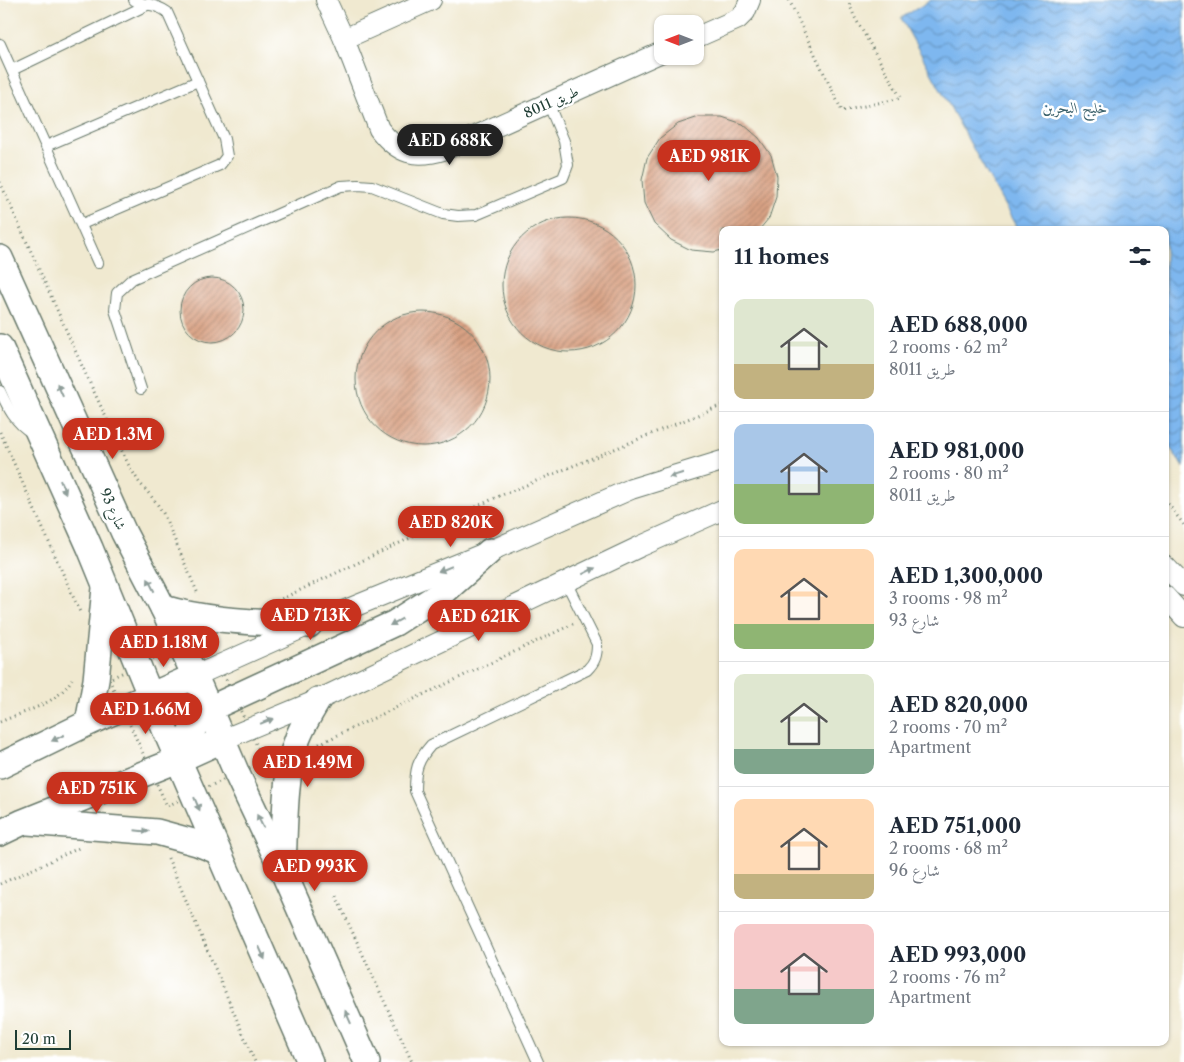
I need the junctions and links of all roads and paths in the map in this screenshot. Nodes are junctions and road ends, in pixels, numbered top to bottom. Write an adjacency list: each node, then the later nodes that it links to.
1 (134, 0): 7 (lane)
2 (326, 0): 9 (street, طريق 8011)
3 (431, 0): 9 (street)
4 (750, 0): 8 (street)
5 (789, 0): 6 (path)
6 (848, 0)
7 (149, 4): 12 (lane); 13 (lane)
8 (704, 34)
9 (344, 39): 14 (street, طريق 8011)
10 (0, 44): 12 (lane)
11 (654, 56): 14 (street, طريق 8011)
12 (12, 70): 15 (lane)
13 (198, 81): 15 (lane); 17 (lane)
14 (548, 104): 21 (lane)
15 (46, 146): 17 (lane)
16 (0, 182): 35 (path)
17 (82, 224): 19 (lane)
18 (0, 258): 38 (street, شارع 93, one-way to 18)
19 (98, 263)
20 (0, 347): 25 (street)
21 (141, 389)
22 (0, 391): 25 (lane)
23 (719, 405): 37 (path)
24 (0, 432): 39 (path)
25 (41, 439): 33 (street, one-way to 33)
26 (719, 462): 30 (street, one-way to 30)
27 (1169, 505): 29 (path)
28 (719, 511): 32 (street, one-way to 28)
29 (1184, 525)
30 (490, 550): 42 (street, one-way to 42); 47 (street, one-way to 47)
31 (1169, 570): 34 (street)
32 (566, 582): 41 (lane); 46 (street)
33 (105, 583): 45 (street); 49 (street)
34 (1184, 586)
35 (206, 599)
36 (1169, 600): 40 (street)
37 (269, 603)
38 (163, 608): 42 (street); 44 (street, شارع 93)
39 (81, 616)
40 (1184, 617)
41 (585, 619): 51 (path); 68 (lane)
42 (309, 625): 44 (street)
43 (75, 673): 48 (path)
44 (195, 676): 45 (street); 47 (street, شارع 93)
45 (150, 696): 49 (street); 52 (street)
46 (318, 700): 50 (street, one-way to 46); 55 (street)
47 (209, 709): 50 (street, شارع 93); 52 (street)
48 (0, 722)
49 (88, 723): 54 (street, one-way to 54)
50 (222, 740): 52 (street); 61 (street, شارع 93, one-way to 50)
51 (316, 745)
52 (178, 760): 56 (street); 60 (street, one-way to 60)
53 (264, 761): 55 (path)
54 (0, 766)
55 (289, 771): 61 (street)
56 (23, 822): 57 (street, one-way to 57); 58 (street)
57 (157, 832): 60 (street); 64 (path)
58 (0, 833)
59 (86, 845): 62 (path)
60 (217, 851): 65 (street, one-way to 65)
61 (282, 868): 66 (street, شارع 93, one-way to 61)
62 (0, 884)
63 (336, 896): 67 (path)
64 (255, 1062)
65 (310, 1062)
66 (367, 1062)
67 (412, 1062)
68 (538, 1062)

